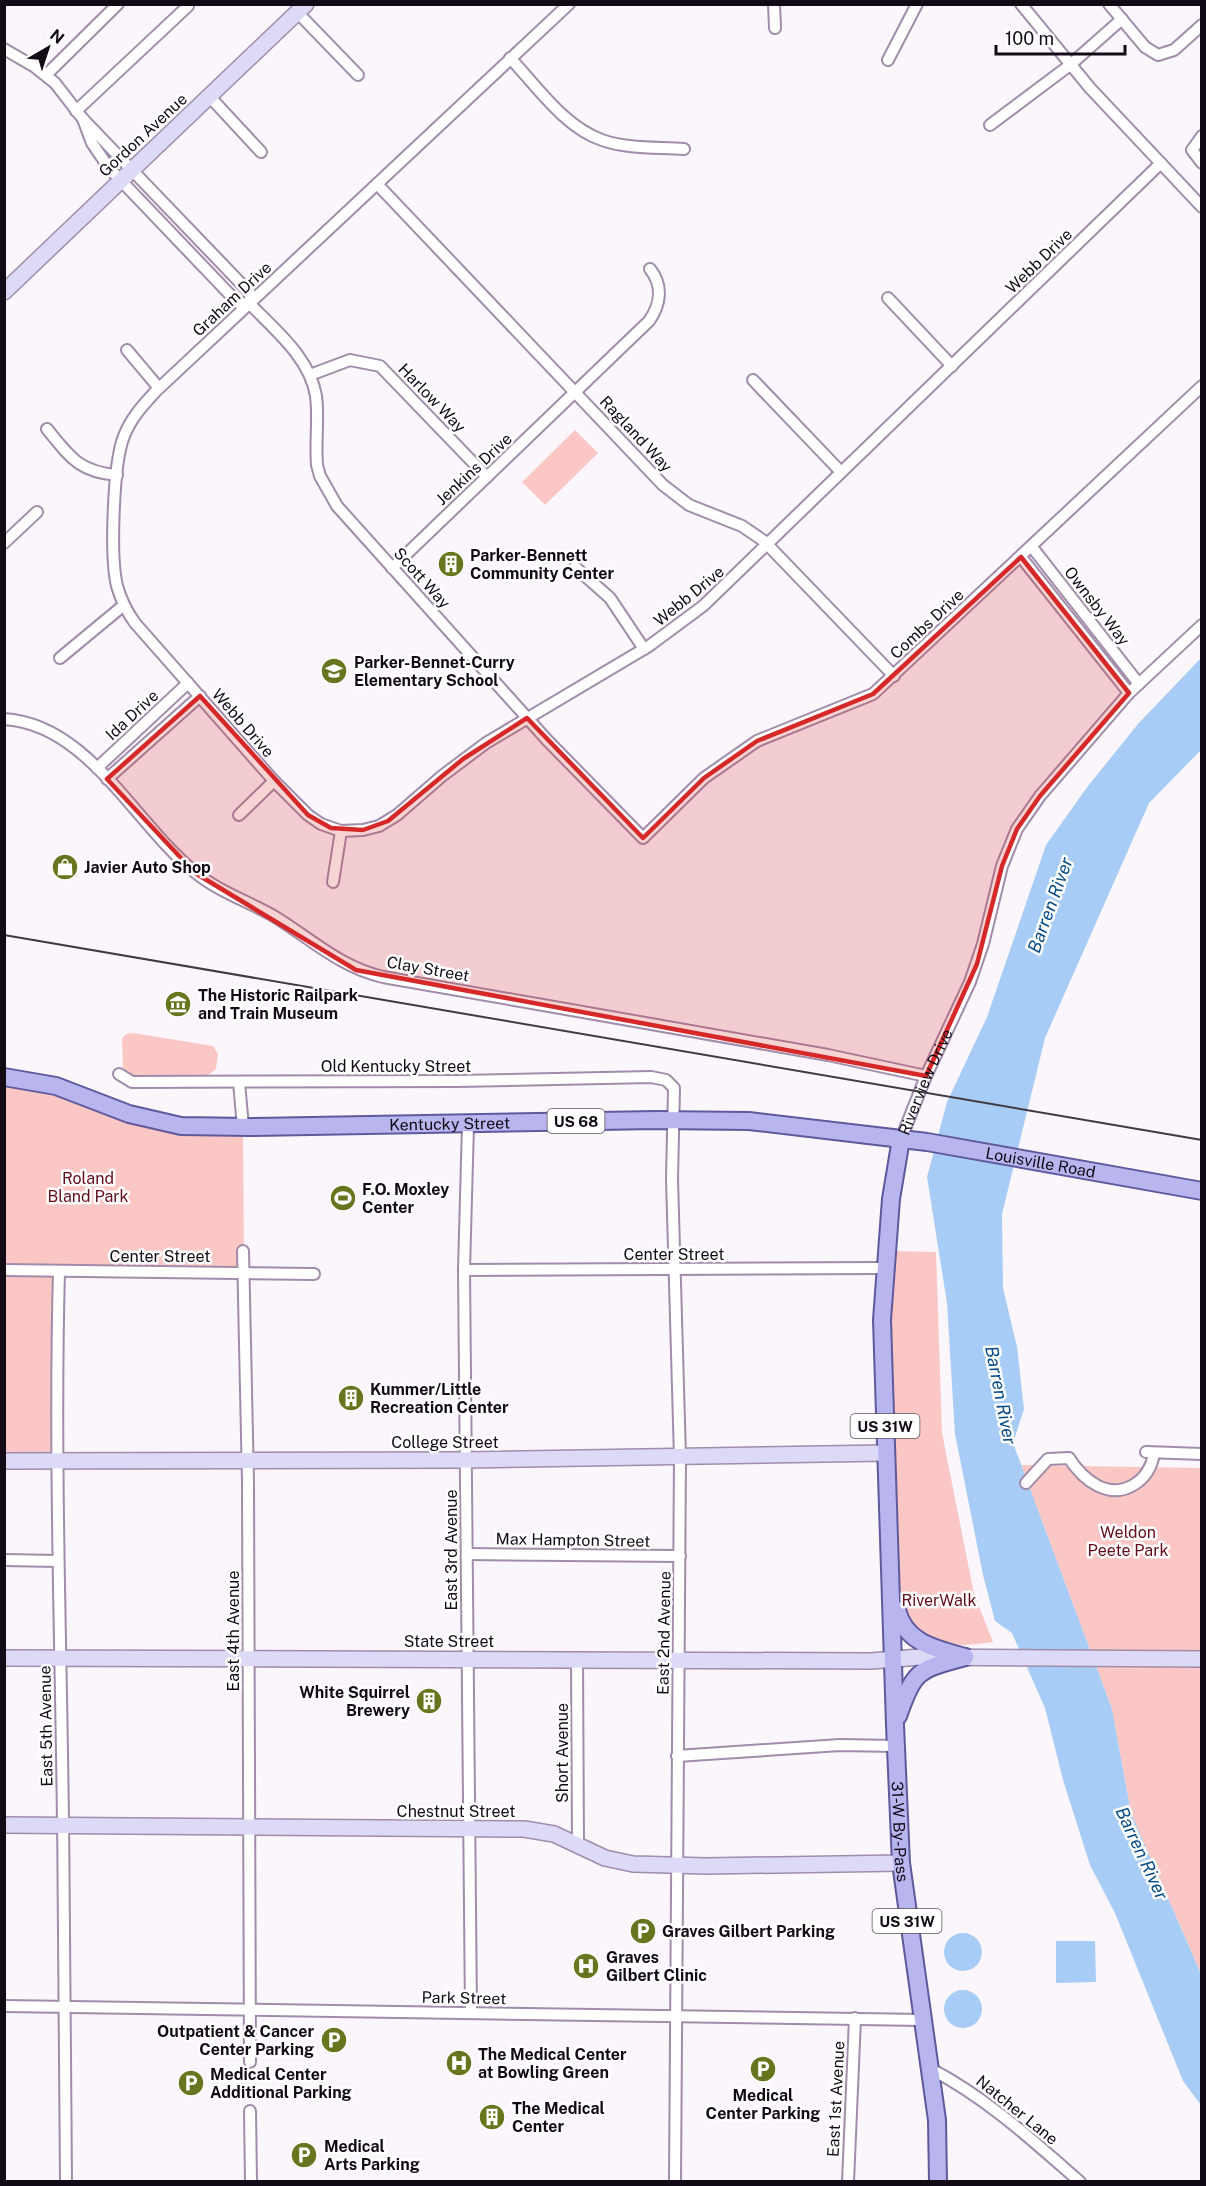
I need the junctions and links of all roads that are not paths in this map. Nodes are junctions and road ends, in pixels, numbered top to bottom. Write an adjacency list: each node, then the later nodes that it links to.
1 (118, 4): 16 (street)
2 (569, 4): 13 (street, Graham Drive)
3 (774, 4): 11 (street)
4 (917, 4): 14 (street)
5 (1021, 4): 15 (street)
6 (1109, 4): 9 (street)
7 (188, 6): 19 (street)
8 (302, 9): 17 (street); 18 (street, Gordon Avenue)
9 (1122, 19): 10 (street); 15 (street)
10 (1202, 25)
11 (775, 28)
12 (6, 51): 16 (street)
13 (510, 57): 22 (street); 28 (street, Graham Drive)
14 (888, 60)
15 (1070, 65): 20 (street); 24 (street)
16 (46, 75): 19 (street)
17 (358, 75)
18 (210, 97): 23 (street); 26 (street, Gordon Avenue)
19 (80, 115): 26 (street, Scott Way); 27 (street, Scott Way)
20 (990, 126)
21 (1202, 136): 25 (street)
22 (684, 149)
23 (261, 152)
24 (1161, 163): 29 (street); 37 (street, Webb Drive)
25 (1202, 163)
26 (133, 170): 27 (street, Gordon Avenue); 30 (street, Scott Way)
27 (121, 181): 31 (street, Scott Way); 33 (street, Gordon Avenue)
28 (377, 184): 35 (street, Graham Drive); 42 (street, Ragland Way)
29 (1202, 207)
30 (199, 239): 31 (street); 35 (street, Scott Way)
31 (187, 250): 35 (street, Scott Way)
32 (650, 269): 42 (street, Jenkins Drive)
33 (4, 292)
34 (888, 298): 37 (street)
35 (250, 304): 38 (street, Scott Way); 41 (street, Graham Drive)
36 (128, 350): 41 (street)
37 (952, 366): 44 (street, Webb Drive)
38 (310, 375): 46 (street, Harlow Way); 53 (street, Scott Way)
39 (753, 380): 44 (street)
40 (1202, 386): 50 (street, Combs Drive)
41 (159, 388): 45 (street, Graham Drive)
42 (577, 393): 46 (street, Jenkins Drive); 49 (street, Ragland Way)
43 (47, 429): 45 (street)
44 (841, 472): 49 (street, Webb Drive)
45 (117, 475): 54 (street, Graham Drive)
46 (488, 477): 53 (street, Jenkins Drive)
47 (37, 512): 48 (street)
48 (4, 543)
49 (768, 544): 56 (street, Webb Drive); 58 (street, Ragland Way)
50 (1032, 546): 51 (street, Combs Drive); 60 (street, Ownsby Way)
51 (1021, 557): 58 (street, Combs Drive); 61 (street, Ownsby Way)
52 (575, 567): 56 (street)
53 (392, 568): 63 (street, Scott Way)
54 (124, 605): 57 (street); 59 (street, Graham Drive)
55 (1202, 625): 60 (street, Riverview Drive)
56 (644, 649): 63 (street, Webb Drive)
57 (60, 658)
58 (894, 676): 70 (street, Combs Drive)
59 (188, 683): 62 (street, Webb Drive); 65 (street, Ida Drive)
60 (1139, 684): 61 (street, Riverview Drive)
61 (1129, 693): 73 (street, Riverview Drive)
62 (200, 696): 66 (street, Ida Drive); 67 (street, Webb Drive)
63 (527, 718): 69 (street, Webb Drive); 70 (street, Scott Way)
64 (4, 719): 65 (street, Clay Street)
65 (97, 768): 66 (street, Clay Street)
66 (107, 779): 73 (street, Clay Street)
67 (274, 781): 68 (street); 69 (street, Webb Drive)
68 (239, 815)
69 (341, 831): 71 (street)
70 (643, 838)
71 (333, 882)
72 (119, 1074): 75 (street, Old Kentucky Street)
73 (926, 1076): 80 (street, Riverview Drive)
74 (4, 1077): 79 (main road, Kentucky Street / US 68)
75 (239, 1082): 76 (street, Old Kentucky Street); 79 (street)
76 (673, 1086): 77 (street, East 2nd Avenue)
77 (673, 1120): 78 (main road, Kentucky Street / US 68); 80 (main road, Kentucky Street / US 68); 86 (street, East 2nd Avenue)
78 (468, 1124): 79 (main road, Kentucky Street / US 68); 85 (street, East 3rd Avenue)
79 (243, 1127)
80 (901, 1139): 81 (main road, Louisville Road); 83 (main road, Riverview Drive / US 31W)
81 (1202, 1189)
82 (243, 1251): 88 (street, East 4th Avenue)
83 (885, 1268): 86 (street, Center Street); 90 (main road, Riverview Drive / US 31W)
84 (4, 1270): 87 (street, Center Street)
85 (464, 1270): 86 (street, Center Street); 95 (street, East 3rd Avenue)
86 (675, 1270): 92 (street, East 2nd Avenue)
87 (59, 1271): 88 (street, Center Street); 96 (street, East 5th Avenue)
88 (244, 1272): 89 (street, Center Street); 94 (street, East 4th Avenue)
89 (314, 1274)
90 (886, 1453): 92 (street, College Street); 102 (main road, Riverview Drive / US 31W)
91 (1202, 1454): 97 (street)
92 (680, 1457): 95 (street, College Street); 99 (street, East 2nd Avenue)
93 (4, 1461): 96 (street, College Street)
94 (247, 1461): 95 (street, College Street); 96 (street, College Street); 103 (street, East 4th Avenue)
95 (465, 1461): 98 (street, East 3rd Avenue)
96 (57, 1462): 101 (street, East 5th Avenue)
97 (1026, 1483)
98 (466, 1554): 99 (street, Max Hampton Street); 110 (street, East 3rd Avenue)
99 (680, 1556): 107 (street, East 2nd Avenue)
100 (4, 1560): 101 (street)
101 (58, 1561): 105 (street, East 5th Avenue)
102 (891, 1585): 106 (main road); 108 (main road, Riverview Drive / US 31W)
103 (248, 1657): 105 (street, State Street); 110 (street, State Street); 117 (street, East 4th Avenue)
104 (4, 1658): 105 (street, State Street)
105 (60, 1658): 116 (street, East 5th Avenue)
106 (970, 1658): 108 (street, State Street); 109 (street, State Street); 112 (main road)
107 (679, 1659): 108 (street, State Street); 111 (street, State Street); 114 (street, East 2nd Avenue)
108 (893, 1659): 112 (main road, 31-W By-Pass / US 31W)
109 (1202, 1659)
110 (466, 1660): 111 (street, State Street); 118 (street, East 3rd Avenue)
111 (577, 1660): 119 (street, Short Avenue)
112 (895, 1725): 113 (main road, 31-W By-Pass / US 31W)
113 (896, 1746): 114 (street); 120 (main road, 31-W By-Pass / US 31W)
114 (677, 1756): 121 (street, East 2nd Avenue)
115 (4, 1825): 116 (street, Chestnut Street)
116 (63, 1825): 117 (street, Chestnut Street); 123 (street, East 5th Avenue)
117 (248, 1828): 118 (street, Chestnut Street); 124 (street, East 4th Avenue)
118 (468, 1828): 119 (street, Chestnut Street); 125 (street, East 3rd Avenue)
119 (578, 1845): 121 (street, Chestnut Street)
120 (901, 1863): 121 (street, Chestnut Street); 128 (main road, 31-W By-Pass / US 31W)
121 (676, 1865): 126 (street, East 2nd Avenue)
122 (4, 2006): 123 (street, Park Street)
123 (63, 2006): 124 (street, Park Street); 132 (street, East 5th Avenue)
124 (250, 2012): 125 (street, Park Street); 129 (street, East 4th Avenue)
125 (471, 2013): 126 (street, Park Street)
126 (676, 2017): 127 (street, Park Street); 134 (street, East 2nd Avenue)
127 (855, 2018): 128 (street, Park Street); 135 (street, East 1st Avenue)
128 (923, 2020): 130 (main road, 31-W By-Pass / US 31W)
129 (250, 2062)
130 (931, 2069): 136 (main road, 31-W By-Pass / US 31W); 137 (street, Natcher Lane)
131 (250, 2111): 133 (street)
132 (66, 2181)
133 (251, 2181)
134 (675, 2181)
135 (848, 2181)
136 (938, 2181)
137 (1080, 2181)

